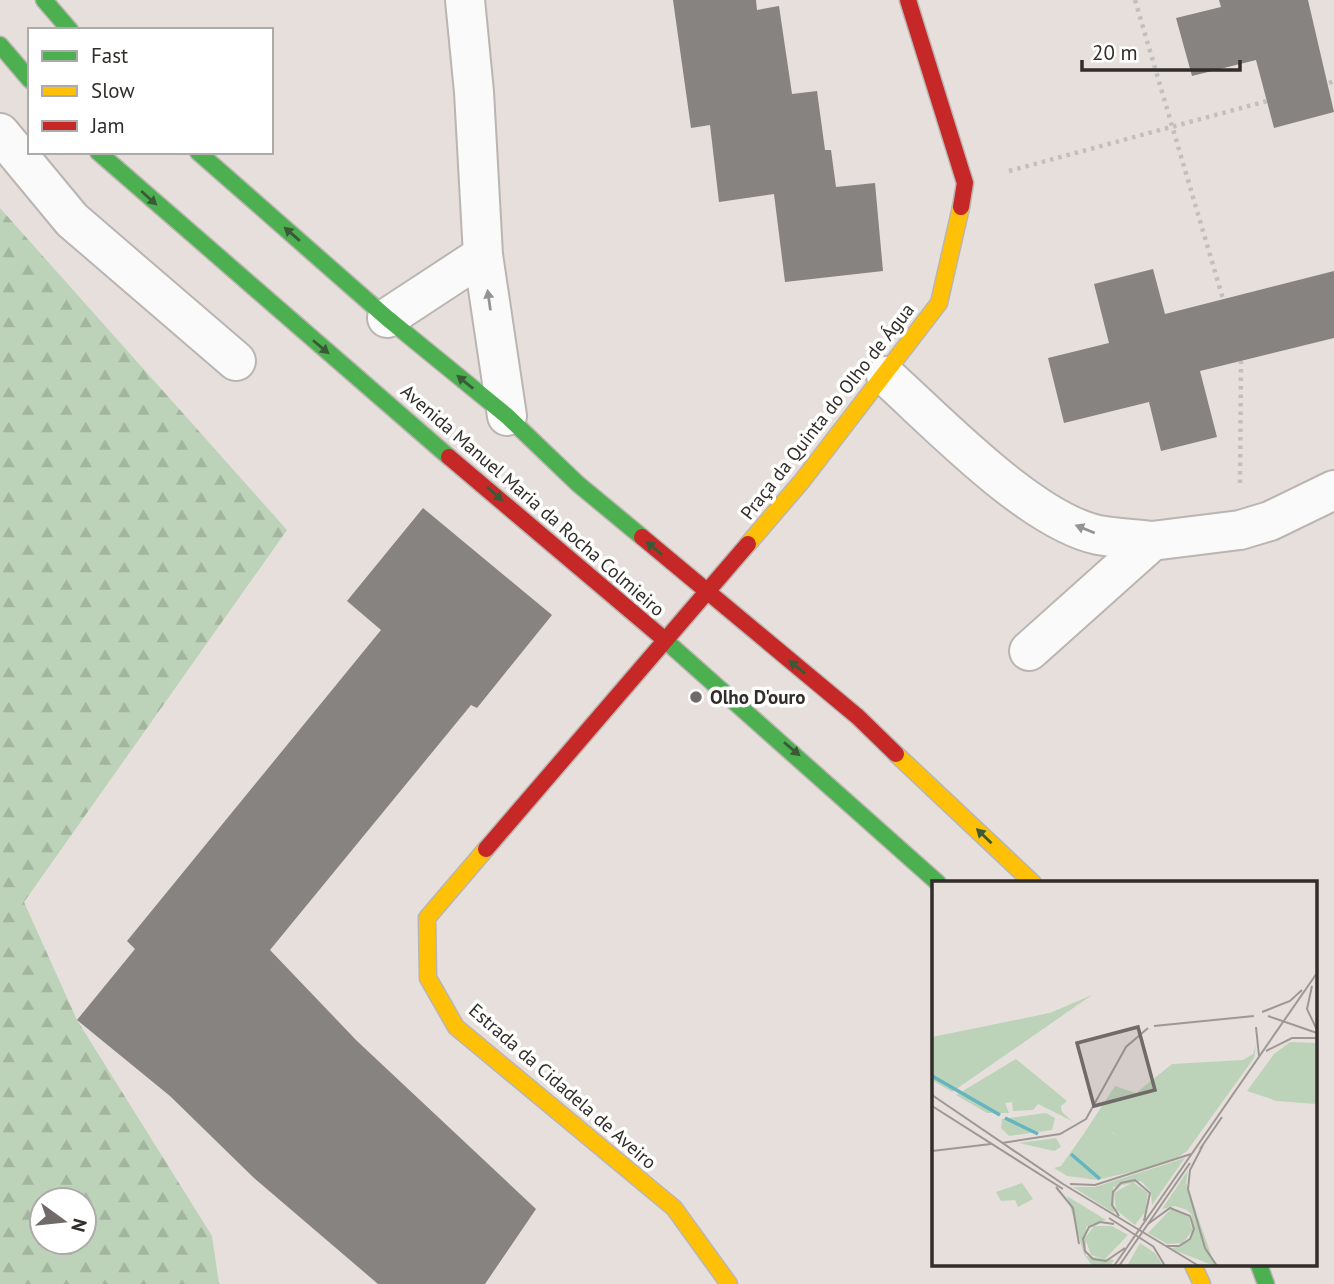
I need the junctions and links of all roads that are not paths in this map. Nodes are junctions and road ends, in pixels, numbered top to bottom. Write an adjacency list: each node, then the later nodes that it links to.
1 (44, 0): 4 (main road)
2 (465, 0): 10 (street)
3 (908, 0): 13 (main road, Praça da Quinta do Olho de Água)
4 (68, 28)
5 (0, 45): 6 (main road)
6 (28, 78)
7 (0, 133): 12 (street)
8 (100, 154): 18 (main road, Avenida Manuel Maria da Rocha Colmieiro, one-way to 18)
9 (200, 154): 11 (main road, one-way to 9)
10 (483, 255): 11 (street); 14 (street, one-way to 10)
11 (387, 318): 14 (main road, one-way to 11)
12 (236, 361)
13 (886, 376): 16 (street, one-way to 13); 17 (main road, Praça da Quinta do Olho de Água)
14 (507, 416): 17 (main road, one-way to 14)
15 (1334, 490): 16 (street)
16 (1152, 541): 19 (street)
17 (706, 592): 18 (main road, Praça da Quinta do Olho de Água); 21 (main road, one-way to 17)
18 (665, 640): 20 (main road, Avenida Manuel Maria da Rocha Colmieiro, one-way to 20); 24 (main road, Estrada da Cidadela de Aveiro)
19 (1029, 651)
20 (936, 881)
21 (1031, 881)
22 (1193, 1266): 25 (main road)
23 (1259, 1266): 26 (main road)
24 (729, 1284)
25 (1202, 1284)
26 (1266, 1284)

